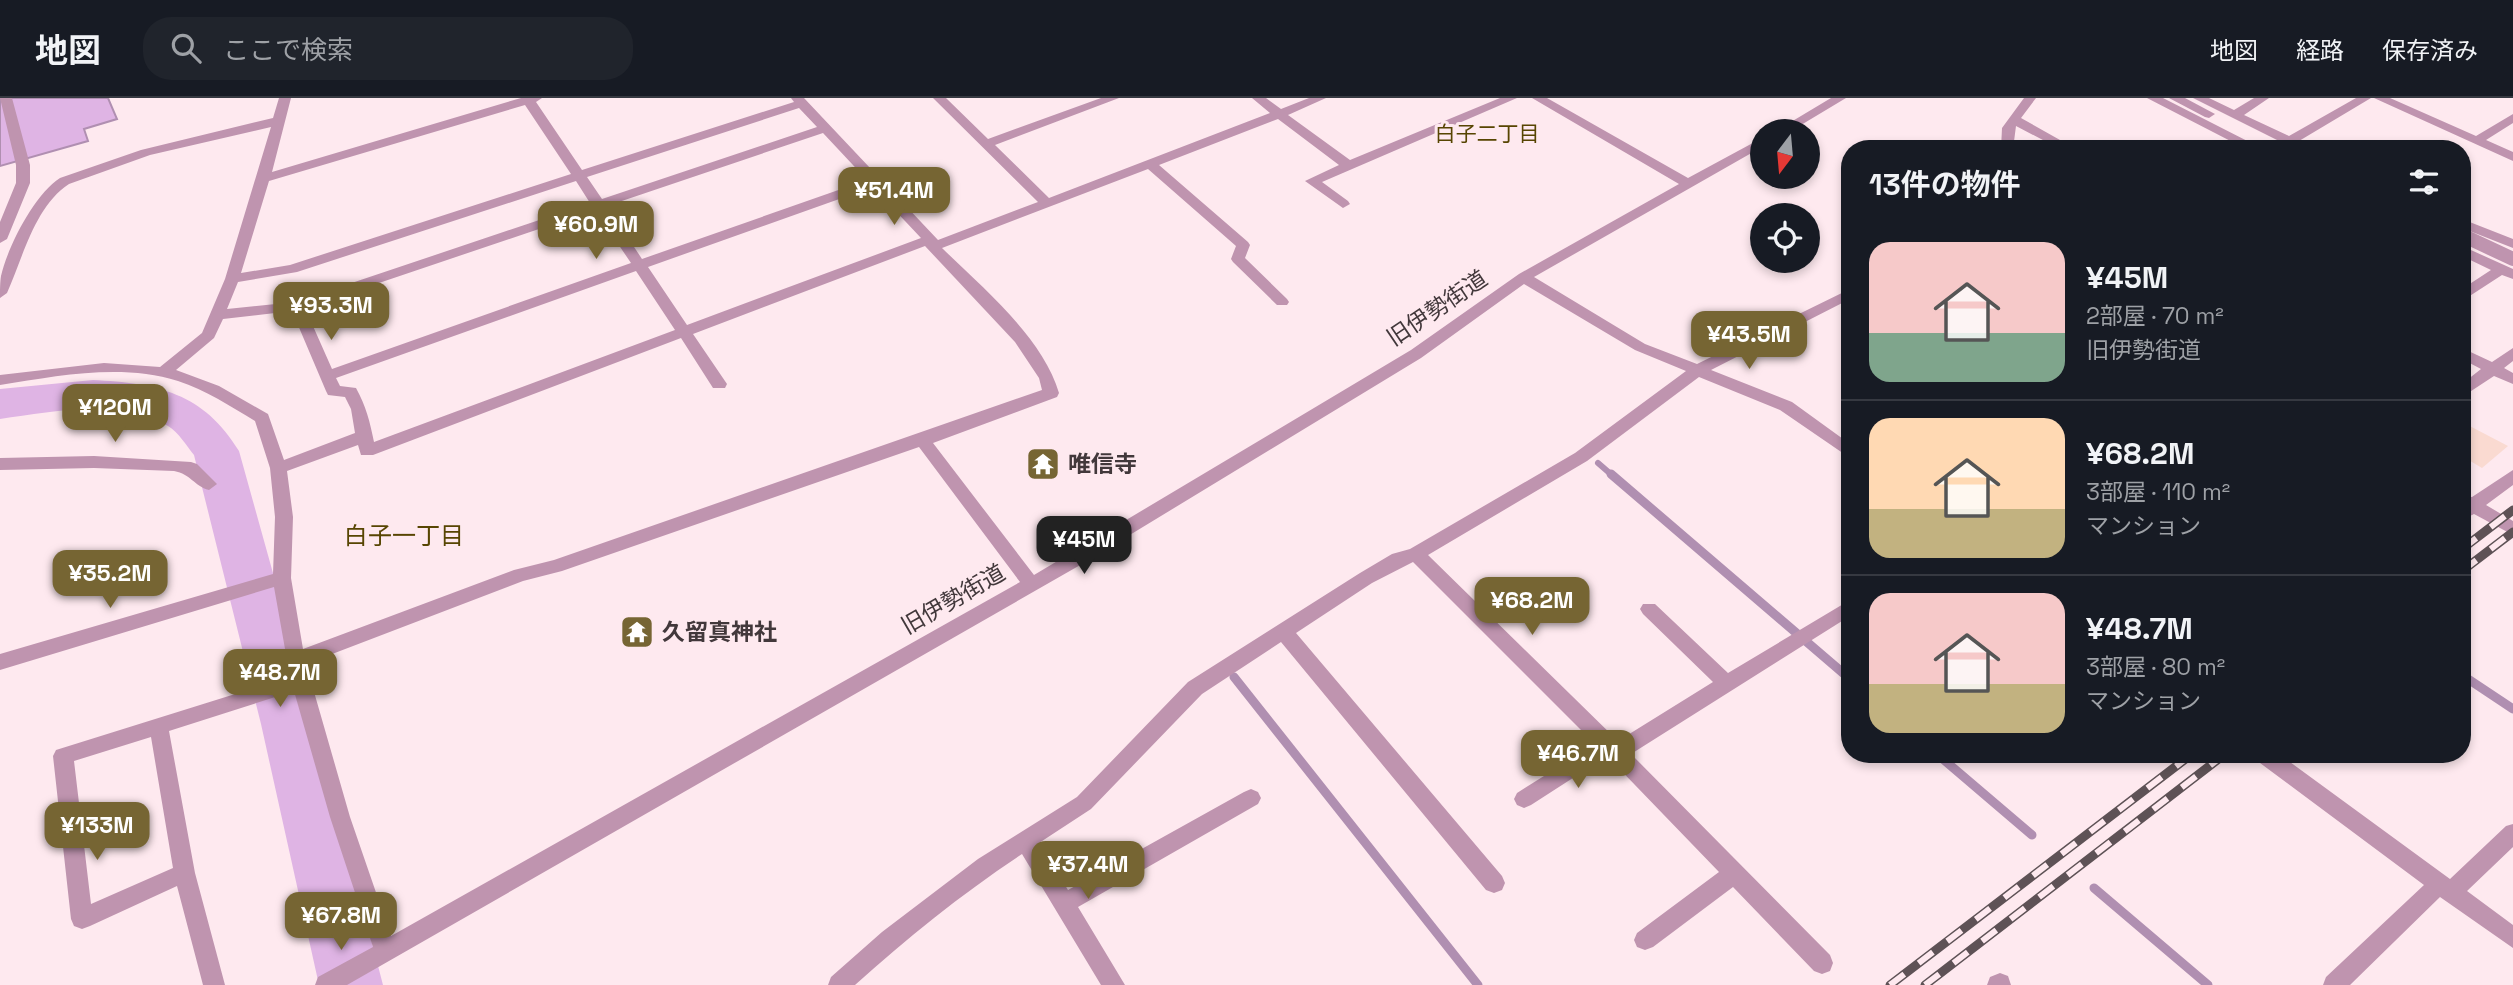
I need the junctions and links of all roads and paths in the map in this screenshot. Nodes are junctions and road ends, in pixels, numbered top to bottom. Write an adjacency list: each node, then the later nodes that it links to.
1 (6, 98): 48 (street)
2 (285, 98): 25 (street)
3 (939, 98): 34 (street)
4 (1113, 98): 34 (street)
5 (1258, 98): 20 (street)
6 (1320, 98): 20 (street)
7 (1511, 98): 39 (street)
8 (1566, 98): 19 (street)
9 (1840, 98): 23 (street)
10 (2030, 98): 24 (street)
11 (2153, 98): 29 (street)
12 (2175, 98): 30 (street)
13 (2199, 98): 21 (street)
14 (2263, 98): 21 (street)
15 (2365, 98): 32 (street)
16 (2380, 98): 33 (street)
17 (530, 99): 40 (street); 41 (street)
18 (800, 101): 26 (street); 40 (street)
19 (1544, 101): 43 (street)
20 (1278, 114): 38 (street); 39 (street)
21 (2235, 115): 31 (street)
22 (2513, 118): 33 (street)
23 (1803, 119)
24 (2013, 119): 27 (street); 28 (street)
25 (279, 121): 41 (street); 60 (street)
26 (825, 128): 42 (street); 46 (street)
27 (2007, 140)
28 (2053, 140)
29 (2239, 140)
30 (2273, 140)
31 (2277, 140)
32 (2294, 140)
33 (2477, 141): 35 (street); 37 (street)
34 (986, 144): 44 (street)
35 (2471, 145)
36 (1750, 149): 43 (street, 旧伊勢街道)
37 (2513, 157)
38 (1149, 163): 44 (street); 62 (street)
39 (1349, 166): 45 (street)
40 (579, 175): 46 (street); 58 (street)
41 (263, 178): 58 (street)
42 (876, 181): 50 (street); 55 (street)
43 (1687, 183): 57 (street, 旧伊勢街道)
44 (1047, 203): 50 (street)
45 (1343, 204)
46 (597, 205): 55 (street); 63 (street)
47 (2471, 227): 51 (street)
48 (0, 239)
49 (2471, 239): 54 (street, bridge)
50 (932, 243): 65 (street); 77 (street)
51 (2513, 244)
52 (2513, 253): 56 (street)
53 (2471, 254): 56 (street)
54 (2513, 259)
55 (639, 265): 65 (street); 71 (street)
56 (2502, 270): 59 (street)
57 (1524, 277): 69 (street); 88 (street, 旧伊勢街道)
58 (232, 279): 64 (street)
59 (2471, 290)
60 (0, 293)
61 (1841, 298): 69 (street)
62 (1282, 302)
63 (297, 306): 64 (street); 71 (street)
64 (217, 315): 70 (street)
65 (684, 333): 74 (street); 76 (street)
66 (2513, 354): 68 (street)
67 (2471, 358): 68 (street)
68 (2493, 369): 72 (street); 75 (street)
69 (1698, 370): 78 (street); 86 (street)
70 (165, 371): 73 (street); 80 (street)
71 (327, 376): 76 (street)
72 (2513, 379)
73 (0, 380)
74 (719, 384)
75 (2471, 385)
76 (364, 436): 80 (street)
77 (921, 439): 88 (street); 92 (street)
78 (1841, 441)
79 (0, 464): 82 (street)
80 (278, 468): 87 (street)
81 (2513, 476): 83 (street)
82 (209, 484)
83 (2471, 504)
84 (2471, 509): 85 (street)
85 (2513, 529)
86 (1416, 554): 91 (street); 97 (street)
87 (278, 580): 92 (street); 93 (street)
88 (1030, 583): 110 (street, 旧伊勢街道)
89 (1649, 608): 95 (street)
90 (1841, 612): 95 (street)
91 (1284, 632): 102 (street); 105 (street)
92 (295, 660): 94 (street)
93 (0, 662)
94 (297, 682): 96 (street); 110 (street)
95 (1727, 684): 97 (street)
96 (159, 727): 103 (street); 103 (street)
97 (1613, 748): 100 (street); 104 (street)
98 (2275, 763): 106 (street)
99 (1251, 799): 107 (street)
100 (1524, 799)
101 (2513, 833): 106 (street)
102 (1025, 840): 107 (street); 114 (street)
103 (184, 873): 112 (street)
104 (1735, 873): 109 (street); 111 (street)
105 (1494, 883)
106 (2445, 888): 108 (street); 116 (street)
107 (1064, 904): 115 (street)
108 (2513, 939)
109 (1645, 940)
110 (381, 955): 113 (street, 旧伊勢街道)
111 (1822, 962)
112 (214, 985)
113 (326, 985)
114 (839, 985)
115 (1114, 985)
116 (2334, 985)

